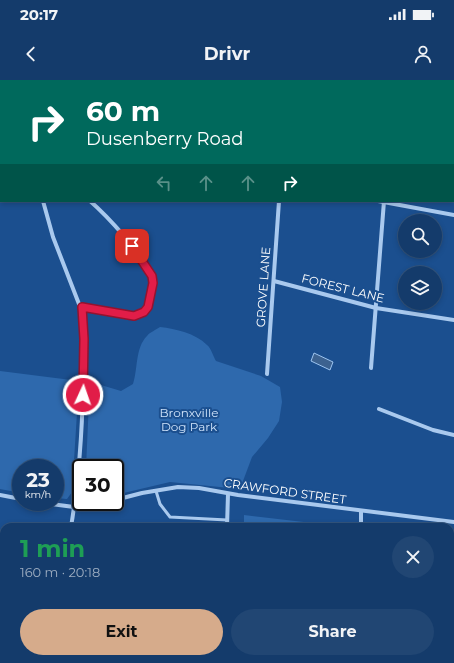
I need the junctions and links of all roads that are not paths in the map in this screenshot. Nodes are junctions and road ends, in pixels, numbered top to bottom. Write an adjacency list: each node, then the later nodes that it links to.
1 (43, 202): 7 (street)
2 (91, 202): 7 (street)
3 (279, 202): 6 (street, GROVE LANE)
4 (384, 202): 5 (street); 8 (street)
5 (454, 215)
6 (274, 281): 8 (street, FOREST LANE); 11 (street, GROVE LANE)
7 (82, 307): 14 (street)
8 (376, 308): 9 (street, FOREST LANE); 10 (street)
9 (454, 320)
10 (371, 368)
11 (267, 374)
12 (379, 409): 13 (street)
13 (454, 435)
14 (79, 459)
15 (156, 491): 16 (street, CRAWFORD STREET); 19 (street, CRAWFORD STREET); 22 (lane)
16 (228, 494): 21 (street, CRAWFORD STREET); 22 (street)
17 (0, 495): 18 (street)
18 (12, 497)
19 (124, 498)
20 (74, 511): 24 (street)
21 (361, 511): 23 (street, CRAWFORD STREET); 26 (street)
22 (227, 520): 25 (street)
23 (454, 522)
24 (72, 523)
25 (227, 523)
26 (361, 523)

